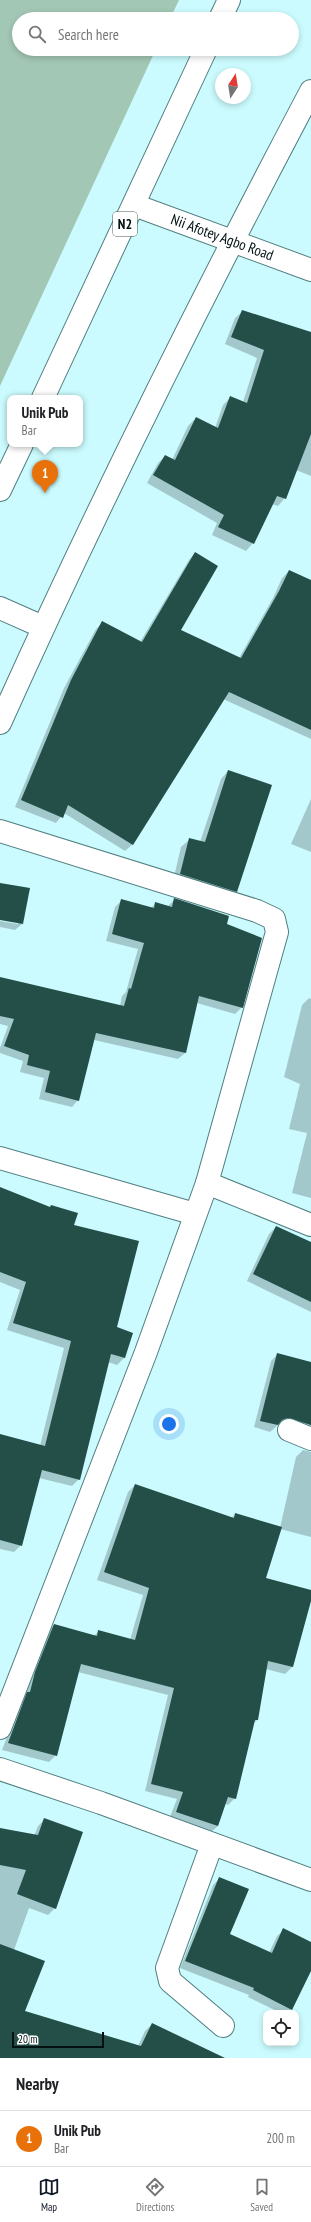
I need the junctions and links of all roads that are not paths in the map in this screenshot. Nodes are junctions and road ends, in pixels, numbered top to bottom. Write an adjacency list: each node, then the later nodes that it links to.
1 (229, 0): 2 (main road)
2 (223, 12)
3 (203, 56): 5 (main road, N2)
4 (311, 91): 6 (main road)
5 (134, 205): 6 (main road, Nii Afotey Agbo Road); 8 (main road, N2)
6 (231, 242): 7 (main road, Nii Afotey Agbo Road); 12 (main road)
7 (311, 270)
8 (44, 395)
9 (21, 447): 10 (main road)
10 (0, 490)
11 (0, 608): 12 (main road)
12 (43, 627): 13 (main road)
13 (0, 723)
14 (0, 831): 16 (main road)
15 (0, 1158): 17 (main road)
16 (207, 1183): 17 (main road); 18 (main road)
17 (195, 1214): 21 (main road)
18 (311, 1225)
19 (289, 1430): 20 (main road)
20 (311, 1439)
21 (0, 1728)
22 (0, 1769): 23 (main road)
23 (212, 1844): 24 (main road); 25 (main road)
24 (311, 1880)
25 (223, 2026)

